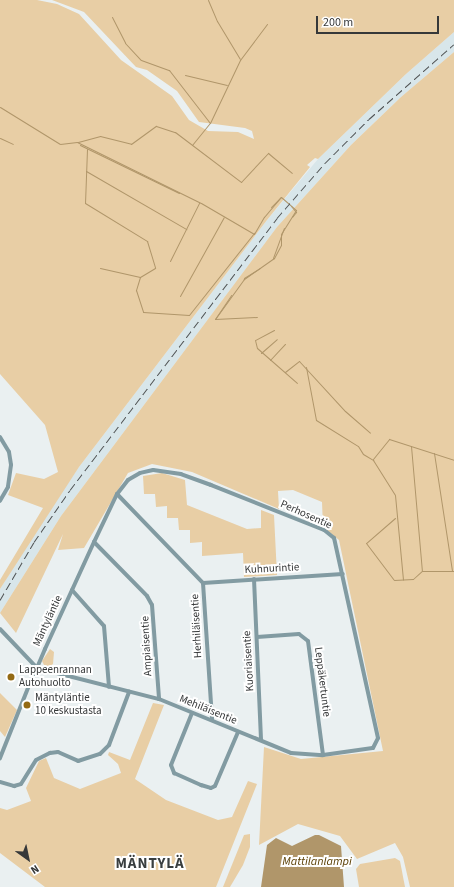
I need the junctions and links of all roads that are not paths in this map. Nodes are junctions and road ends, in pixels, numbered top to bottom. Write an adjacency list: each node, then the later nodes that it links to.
1 (0, 437): 3 (street)
2 (117, 494): 4 (street, Mäntyläntie); 5 (street, Perhosentie); 7 (street, Herhiläisentie)
3 (0, 501)
4 (94, 542): 8 (street, Mäntyläntie); 14 (street, Ampiaisentie)
5 (343, 574): 6 (street, Kuhnurintie); 19 (street, Perhosentie)
6 (254, 579): 7 (street, Kuhnurintie); 10 (street, Kuoriaisentie)
7 (203, 583): 16 (street, Herhiläisentie)
8 (72, 590): 11 (street, Mäntyläntie); 12 (street)
9 (0, 629): 11 (street)
10 (257, 637): 18 (street, Kuoriaisentie); 20 (street, Leppäkertuntie)
11 (37, 668): 12 (street, Mehiläisentie); 21 (street, Mäntyläntie)
12 (109, 687): 13 (street, Mehiläisentie)
13 (129, 692): 14 (street, Mehiläisentie); 22 (street)
14 (159, 699): 15 (street, Mehiläisentie)
15 (192, 713): 16 (street, Mehiläisentie); 17 (street)
16 (212, 720): 17 (street, Mehiläisentie)
17 (238, 732): 18 (street, Mehiläisentie)
18 (261, 740): 20 (street, Mehiläisentie)
19 (373, 748): 20 (street, Mehiläisentie)
20 (323, 755)
21 (0, 758)
22 (0, 782)

